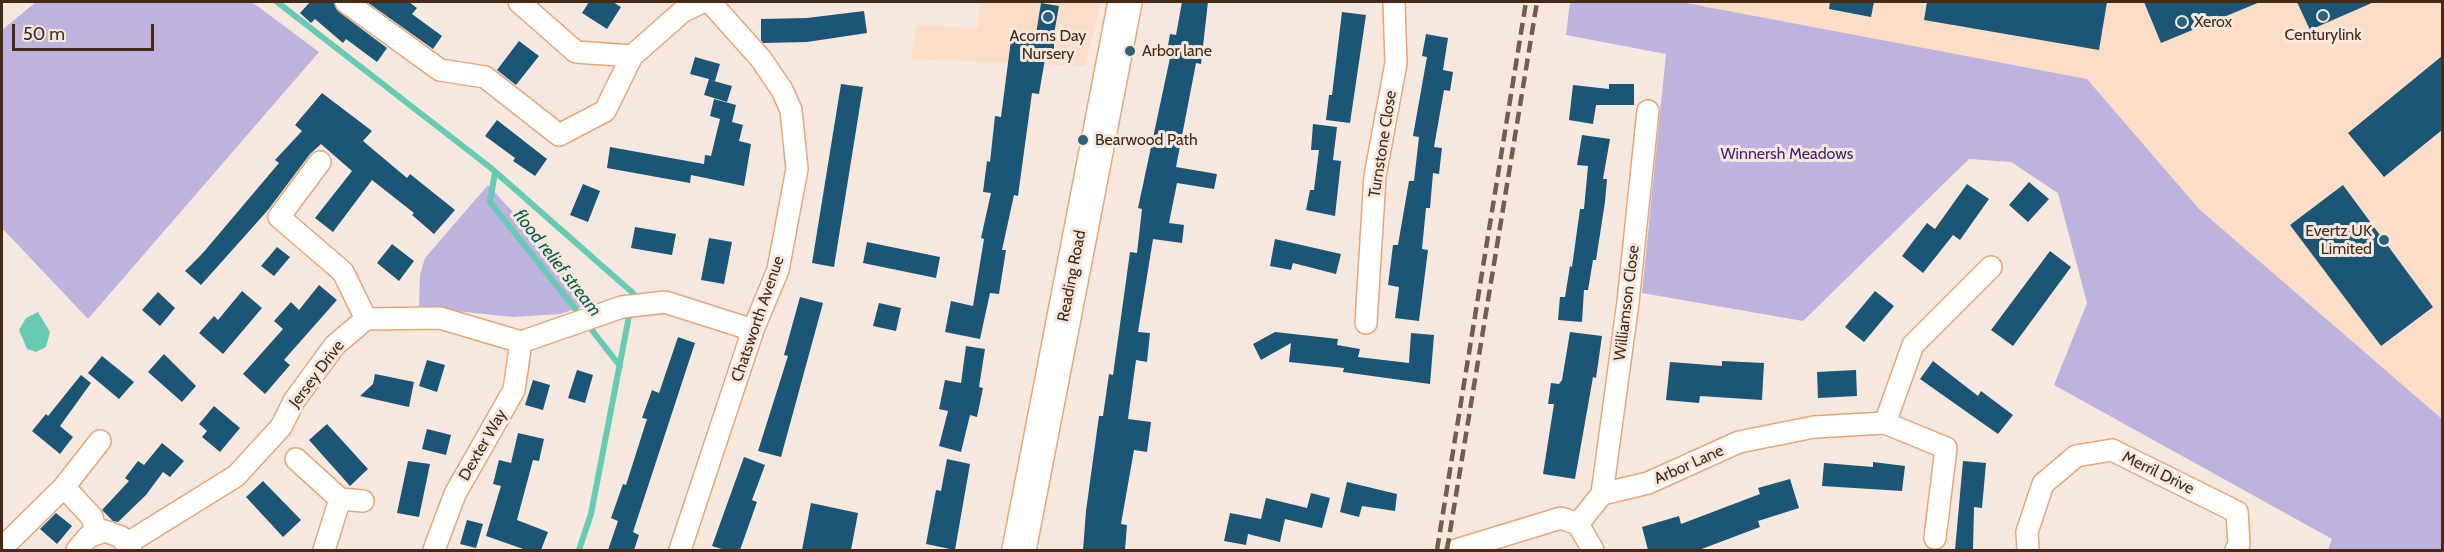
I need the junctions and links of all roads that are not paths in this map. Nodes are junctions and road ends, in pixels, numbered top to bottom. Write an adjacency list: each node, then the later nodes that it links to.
1 (346, 2): 7 (street)
2 (519, 2): 7 (street)
3 (702, 2): 7 (street)
4 (710, 2): 13 (street, Chatsworth Avenue)
5 (1125, 2): 31 (main road, Reading Road)
6 (1394, 2): 12 (street, Turnstone Close)
7 (632, 56)
8 (1648, 111): 19 (street, Williamson Close)
9 (320, 162): 11 (street)
10 (1991, 267): 15 (street)
11 (366, 319): 14 (street); 25 (street, Jersey Drive)
12 (1366, 322)
13 (753, 330): 14 (street); 30 (street, Chatsworth Avenue)
14 (521, 342): 27 (street, Dexter Way)
15 (1885, 423): 19 (street, Arbor Lane); 24 (street)
16 (100, 441): 18 (street)
17 (296, 459): 20 (street)
18 (64, 487): 23 (street); 26 (street)
19 (1602, 494): 22 (street)
20 (340, 499): 21 (street); 29 (street)
21 (363, 501)
22 (1578, 524): 32 (street); 33 (street)
23 (96, 532): 25 (street, Jersey Drive); 28 (street)
24 (1935, 538)
25 (130, 547)
26 (2, 548)
27 (439, 549)
28 (77, 550)
29 (324, 550)
30 (681, 550)
31 (1019, 550)
32 (1456, 550)
33 (1593, 550)
34 (2028, 550): 35 (street, Merril Drive)
35 (2236, 550)

